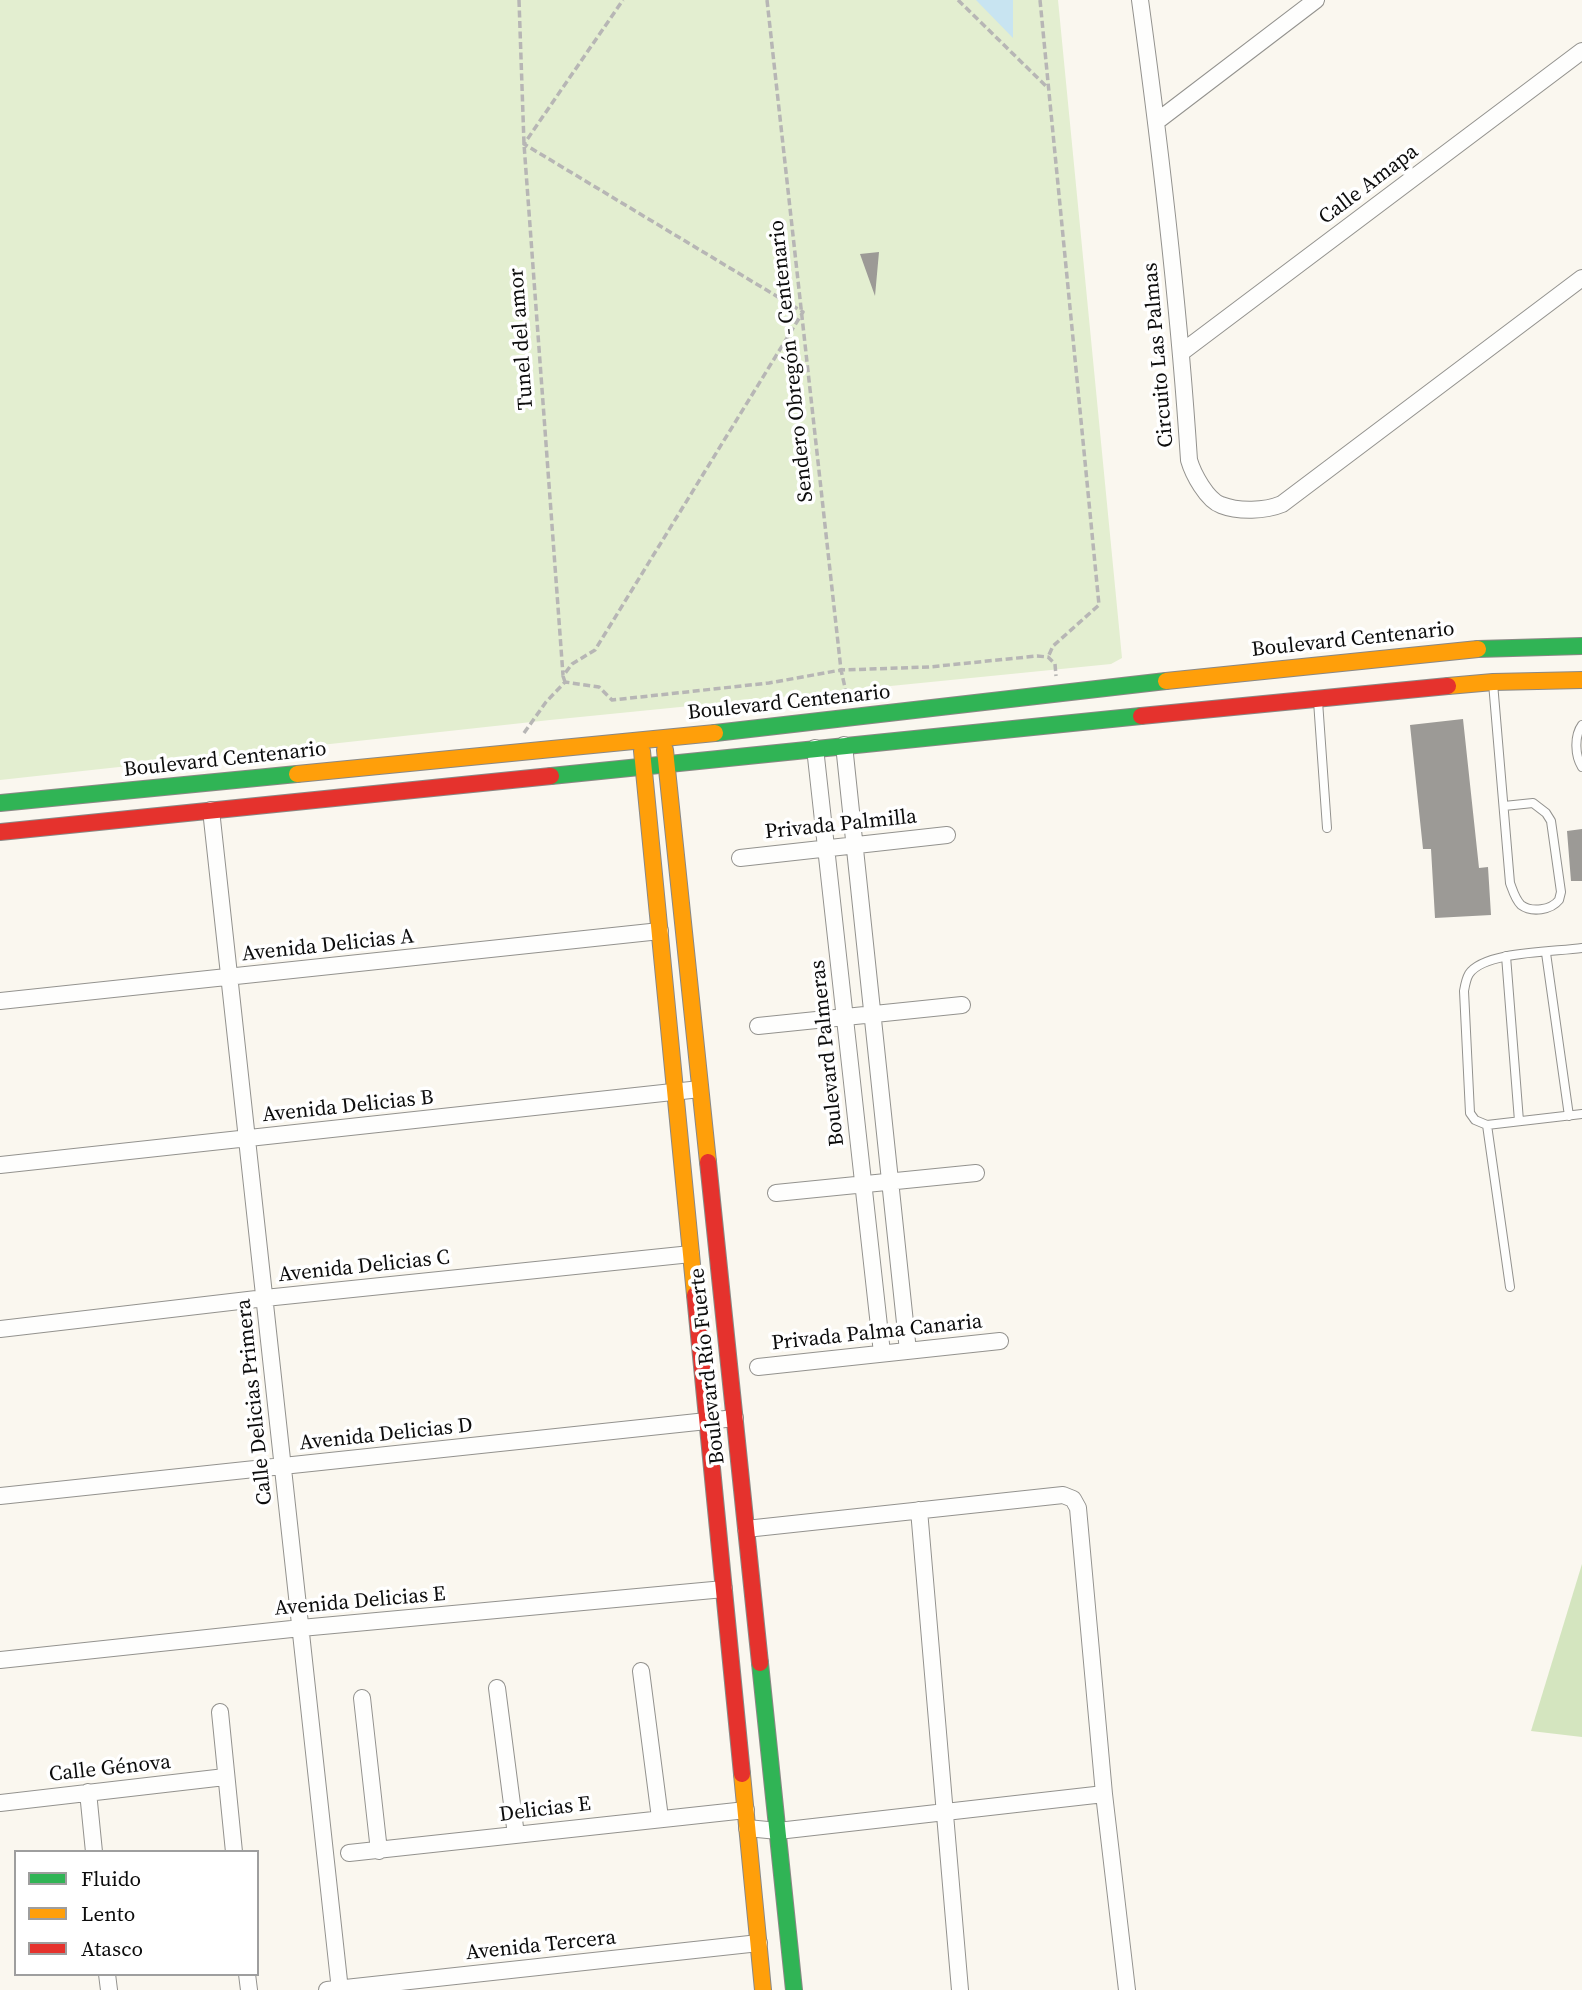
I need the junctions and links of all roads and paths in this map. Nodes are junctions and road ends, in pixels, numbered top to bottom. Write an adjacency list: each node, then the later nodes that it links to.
1 (519, 0): 11 (path, Tunel del amor)
2 (623, 0): 11 (path)
3 (767, 0): 13 (path, Sendero Obregón - Centenario)
4 (958, 0): 9 (path)
5 (1040, 0): 9 (path)
6 (1140, 0): 10 (street, Circuito Las Palmas)
7 (1316, 0): 10 (street)
8 (1582, 51): 14 (street, Calle Amapa)
9 (1049, 90): 16 (path)
10 (1156, 122): 14 (street, Circuito Las Palmas)
11 (524, 144): 13 (path); 19 (path, Tunel del amor)
12 (1582, 278): 14 (street, Circuito Las Palmas)
13 (803, 313): 18 (path, Sendero Obregón - Centenario); 19 (path)
14 (1182, 352)
15 (1582, 646): 17 (main road, Boulevard Centenario)
16 (1048, 657): 18 (path); 23 (path)
17 (1311, 665): 23 (main road, Boulevard Centenario); 24 (main road)
18 (841, 670): 21 (path); 25 (path, Sendero Obregón - Centenario)
19 (563, 676): 21 (path, Tunel del amor)
20 (1582, 680): 22 (main road)
21 (565, 682): 31 (path)
22 (1493, 682): 24 (main road); 36 (lane)
23 (1057, 694): 25 (main road, Boulevard Centenario)
24 (1312, 699): 29 (main road); 38 (lane)
25 (850, 718): 27 (main road, Boulevard Centenario)
26 (1582, 725): 34 (lane)
27 (663, 738): 28 (main road, Boulevard Centenario); 32 (main road, Boulevard Río Fuerte)
28 (641, 741): 31 (main road, Boulevard Centenario); 33 (main road, Boulevard Río Fuerte)
29 (844, 745): 30 (main road); 41 (street)
30 (816, 748): 32 (main road); 42 (street, Boulevard Palmeras)
31 (524, 752): 35 (main road, Boulevard Centenario)
32 (666, 764): 33 (main road); 54 (main road, Boulevard Río Fuerte)
33 (644, 766): 37 (main road); 44 (main road, Boulevard Río Fuerte)
34 (1582, 767)
35 (0, 803)
36 (1504, 806): 36 (lane)
37 (211, 810): 39 (main road); 48 (street, Calle Delicias Primera)
38 (1327, 828)
39 (0, 832)
40 (947, 835): 41 (street, Privada Palmilla)
41 (855, 845): 42 (street, Privada Palmilla); 51 (street)
42 (827, 849): 43 (street, Privada Palmilla); 52 (street, Boulevard Palmeras)
43 (740, 858)
44 (660, 931): 48 (street, Avenida Delicias A); 55 (main road, Boulevard Río Fuerte)
45 (1582, 948): 46 (lane)
46 (1546, 953): 47 (lane); 57 (lane)
47 (1506, 956): 58 (lane); 59 (lane)
48 (229, 978): 49 (street, Avenida Delicias A); 60 (street, Calle Delicias Primera)
49 (0, 1001)
50 (962, 1005): 51 (street)
51 (873, 1014): 52 (street); 63 (street)
52 (845, 1017): 53 (street); 64 (street, Boulevard Palmeras)
53 (758, 1026)
54 (700, 1089): 55 (street, Avenida Delicias B); 74 (main road, Boulevard Río Fuerte)
55 (675, 1092): 60 (street, Avenida Delicias B); 66 (main road, Boulevard Río Fuerte)
56 (1582, 1114): 57 (lane)
57 (1569, 1116): 58 (lane)
58 (1519, 1121): 59 (lane)
59 (1487, 1125): 67 (lane)
60 (247, 1139): 61 (street, Avenida Delicias B); 68 (street, Calle Delicias Primera)
61 (0, 1165)
62 (976, 1173): 63 (street)
63 (890, 1182): 64 (street); 71 (street)
64 (864, 1184): 65 (street); 72 (street, Boulevard Palmeras)
65 (776, 1193)
66 (691, 1254): 68 (street, Avenida Delicias C); 75 (main road, Boulevard Río Fuerte)
67 (1510, 1287)
68 (265, 1298): 69 (street, Avenida Delicias C); 76 (street, Calle Delicias Primera)
69 (0, 1329)
70 (1000, 1340): 71 (street, Privada Palma Canaria)
71 (908, 1351): 72 (street, Privada Palma Canaria)
72 (883, 1353): 73 (street, Privada Palma Canaria)
73 (758, 1367)
74 (735, 1418): 75 (street, Avenida Delicias D); 79 (main road, Boulevard Río Fuerte)
75 (708, 1423): 76 (street, Avenida Delicias D); 80 (main road, Boulevard Río Fuerte)
76 (283, 1466): 77 (street, Avenida Delicias D); 81 (street, Calle Delicias Primera)
77 (0, 1496)
78 (919, 1510): 79 (street); 89 (street); 92 (street)
79 (746, 1529): 95 (main road, Boulevard Río Fuerte)
80 (724, 1589): 81 (street, Avenida Delicias E); 91 (main road, Boulevard Río Fuerte)
81 (301, 1629): 82 (street, Avenida Delicias E); 102 (street, Calle Delicias Primera)
82 (0, 1660)
83 (640, 1671): 93 (street)
84 (497, 1688): 96 (street)
85 (362, 1699): 99 (street)
86 (220, 1712): 87 (street)
87 (225, 1777): 88 (street, Calle Génova); 98 (street)
88 (88, 1793): 90 (street, Calle Génova); 97 (street)
89 (1104, 1794): 92 (street); 106 (street)
90 (0, 1802)
91 (746, 1810): 93 (street, Delicias E); 94 (main road, Boulevard Río Fuerte)
92 (944, 1812): 95 (street); 105 (street)
93 (660, 1818): 96 (street, Delicias E)
94 (747, 1828): 95 (street); 101 (main road, Boulevard Río Fuerte)
95 (778, 1831): 104 (main road, Boulevard Río Fuerte)
96 (516, 1835): 99 (street, Delicias E)
97 (94, 1850)
98 (234, 1850)
99 (379, 1851): 100 (street, Delicias E)
100 (349, 1853)
101 (759, 1943): 102 (street, Avenida Tercera); 103 (main road, Boulevard Río Fuerte)
102 (336, 1990)
103 (763, 1990)
104 (794, 1990)
105 (960, 1990)
106 (1127, 1990)

